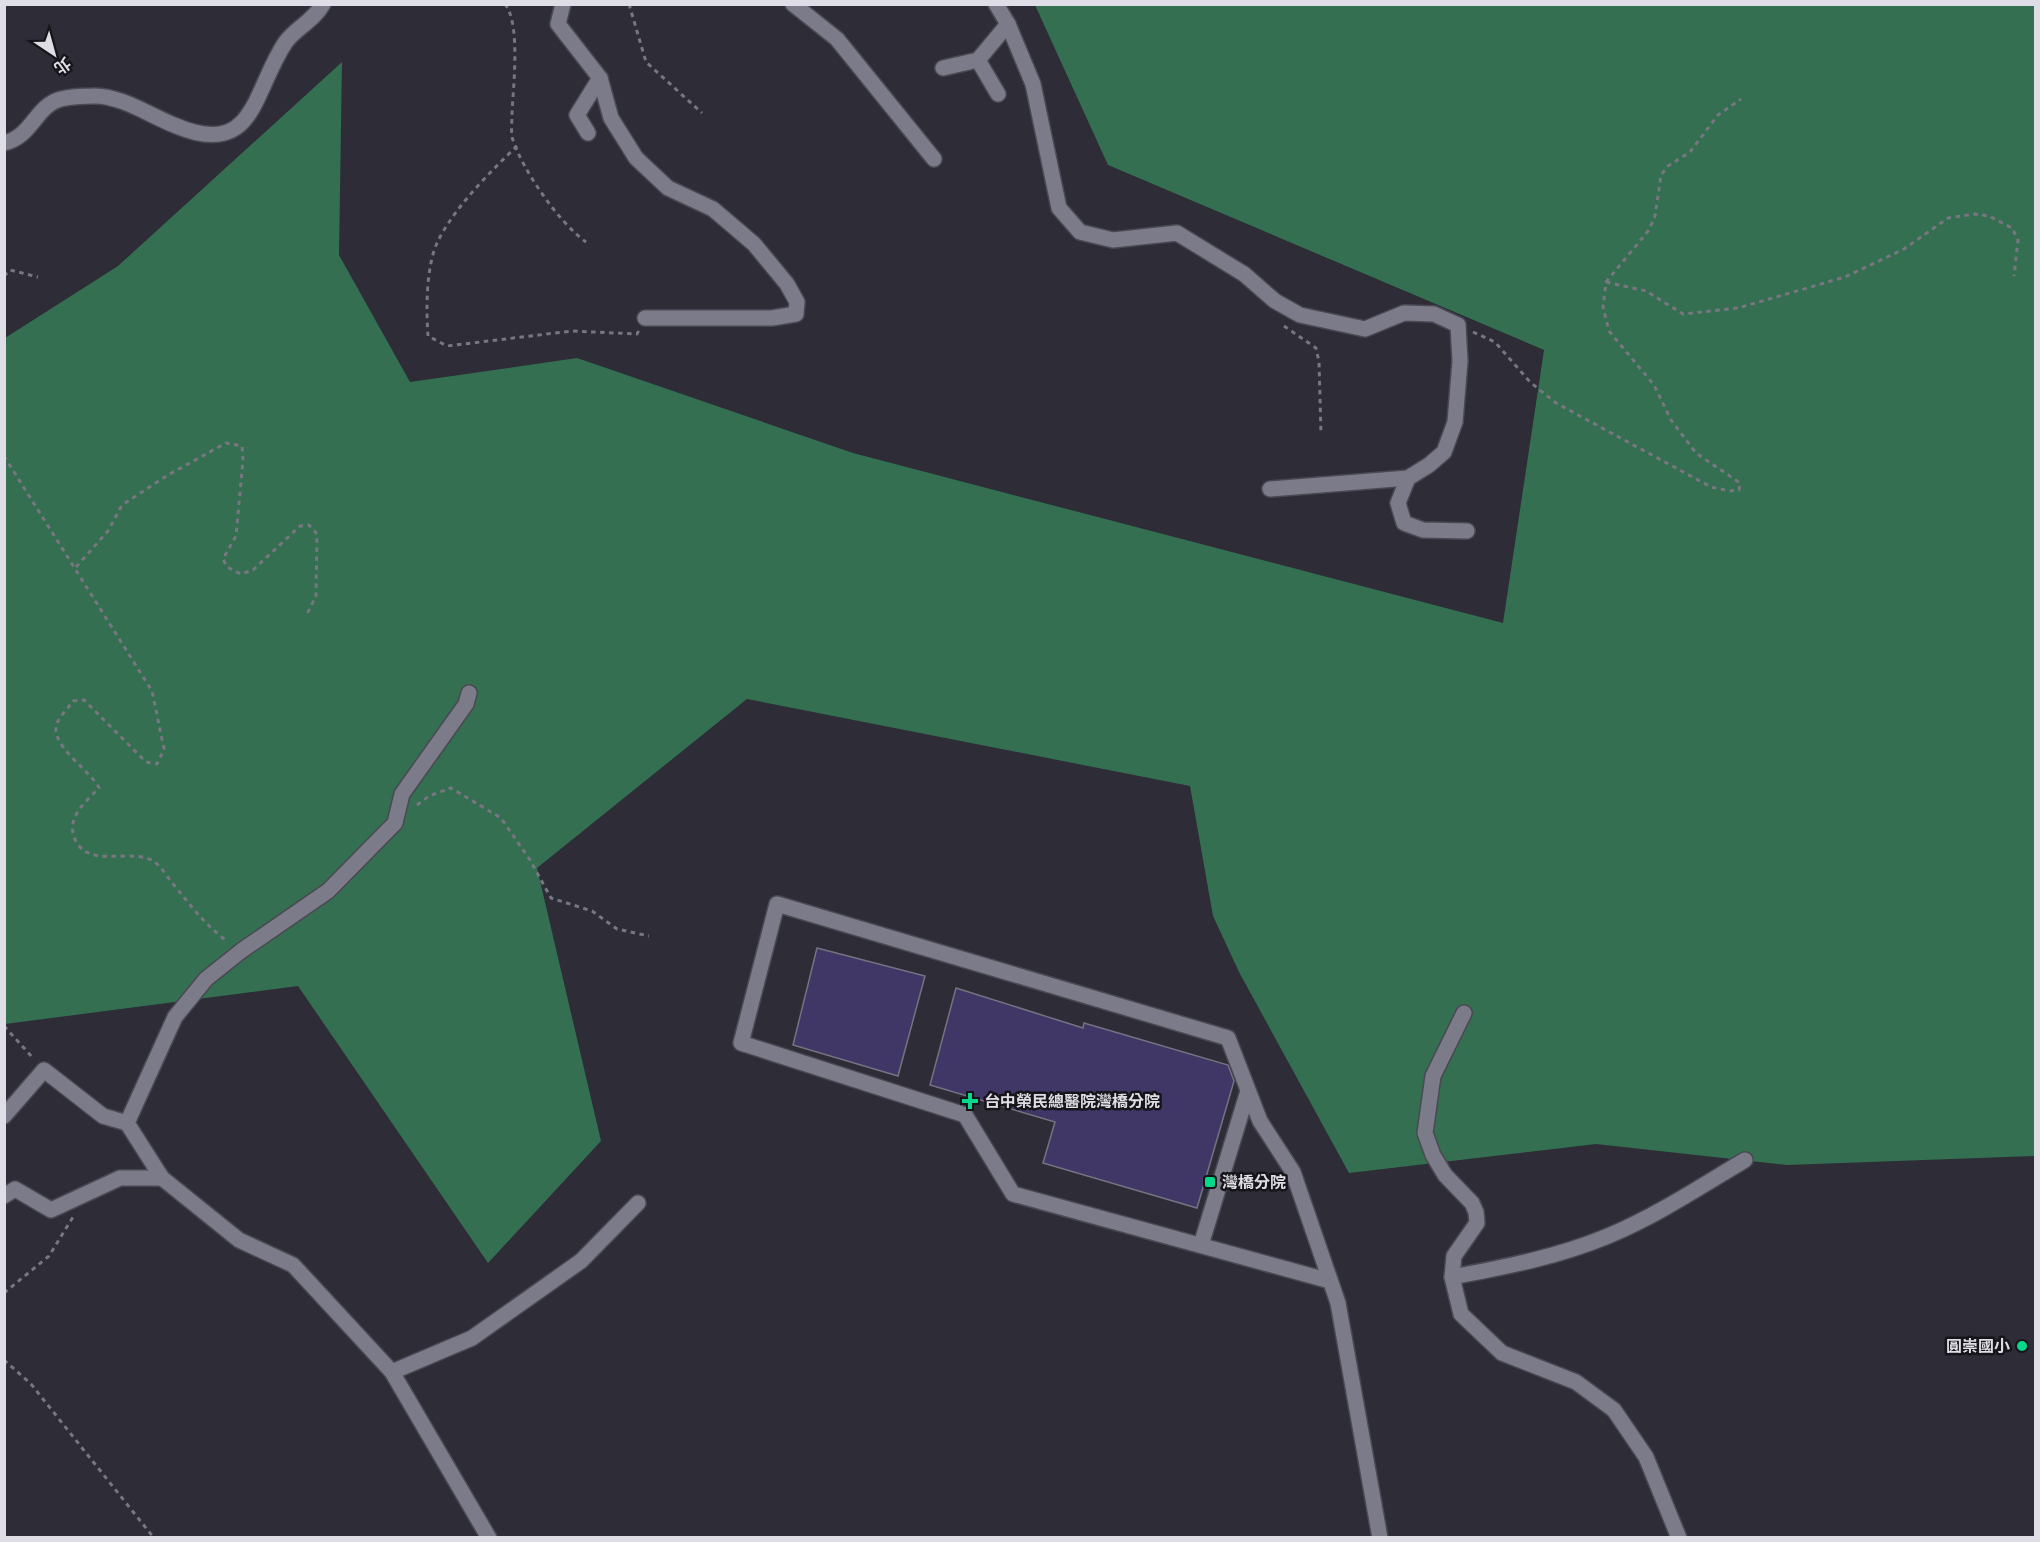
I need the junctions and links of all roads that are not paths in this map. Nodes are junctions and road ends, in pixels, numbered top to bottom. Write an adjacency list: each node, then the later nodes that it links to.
1 (323, 4): 11 (street)
2 (563, 4): 8 (street)
3 (793, 4): 12 (street)
4 (996, 4): 5 (street)
5 (1008, 24): 6 (street); 14 (street)
6 (978, 60): 7 (street); 9 (street)
7 (943, 68)
8 (600, 78): 10 (street); 13 (street)
9 (998, 94)
10 (588, 133)
11 (4, 143)
12 (934, 159)
13 (645, 318)
14 (1408, 478): 15 (street); 16 (street)
15 (1270, 489)
16 (1467, 531)
17 (469, 693): 21 (street)
18 (1464, 1013): 27 (street)
19 (1248, 1091): 26 (street); 26 (street); 28 (street)
20 (4, 1116): 21 (street)
21 (127, 1123): 23 (street)
22 (1745, 1160): 27 (street)
23 (162, 1178): 24 (street); 29 (street)
24 (4, 1196)
25 (638, 1203): 29 (street)
26 (1201, 1245): 28 (street)
27 (1452, 1277): 32 (street)
28 (1330, 1281): 31 (street)
29 (392, 1372): 30 (street)
30 (489, 1538)
31 (1380, 1538)
32 (1679, 1538)

